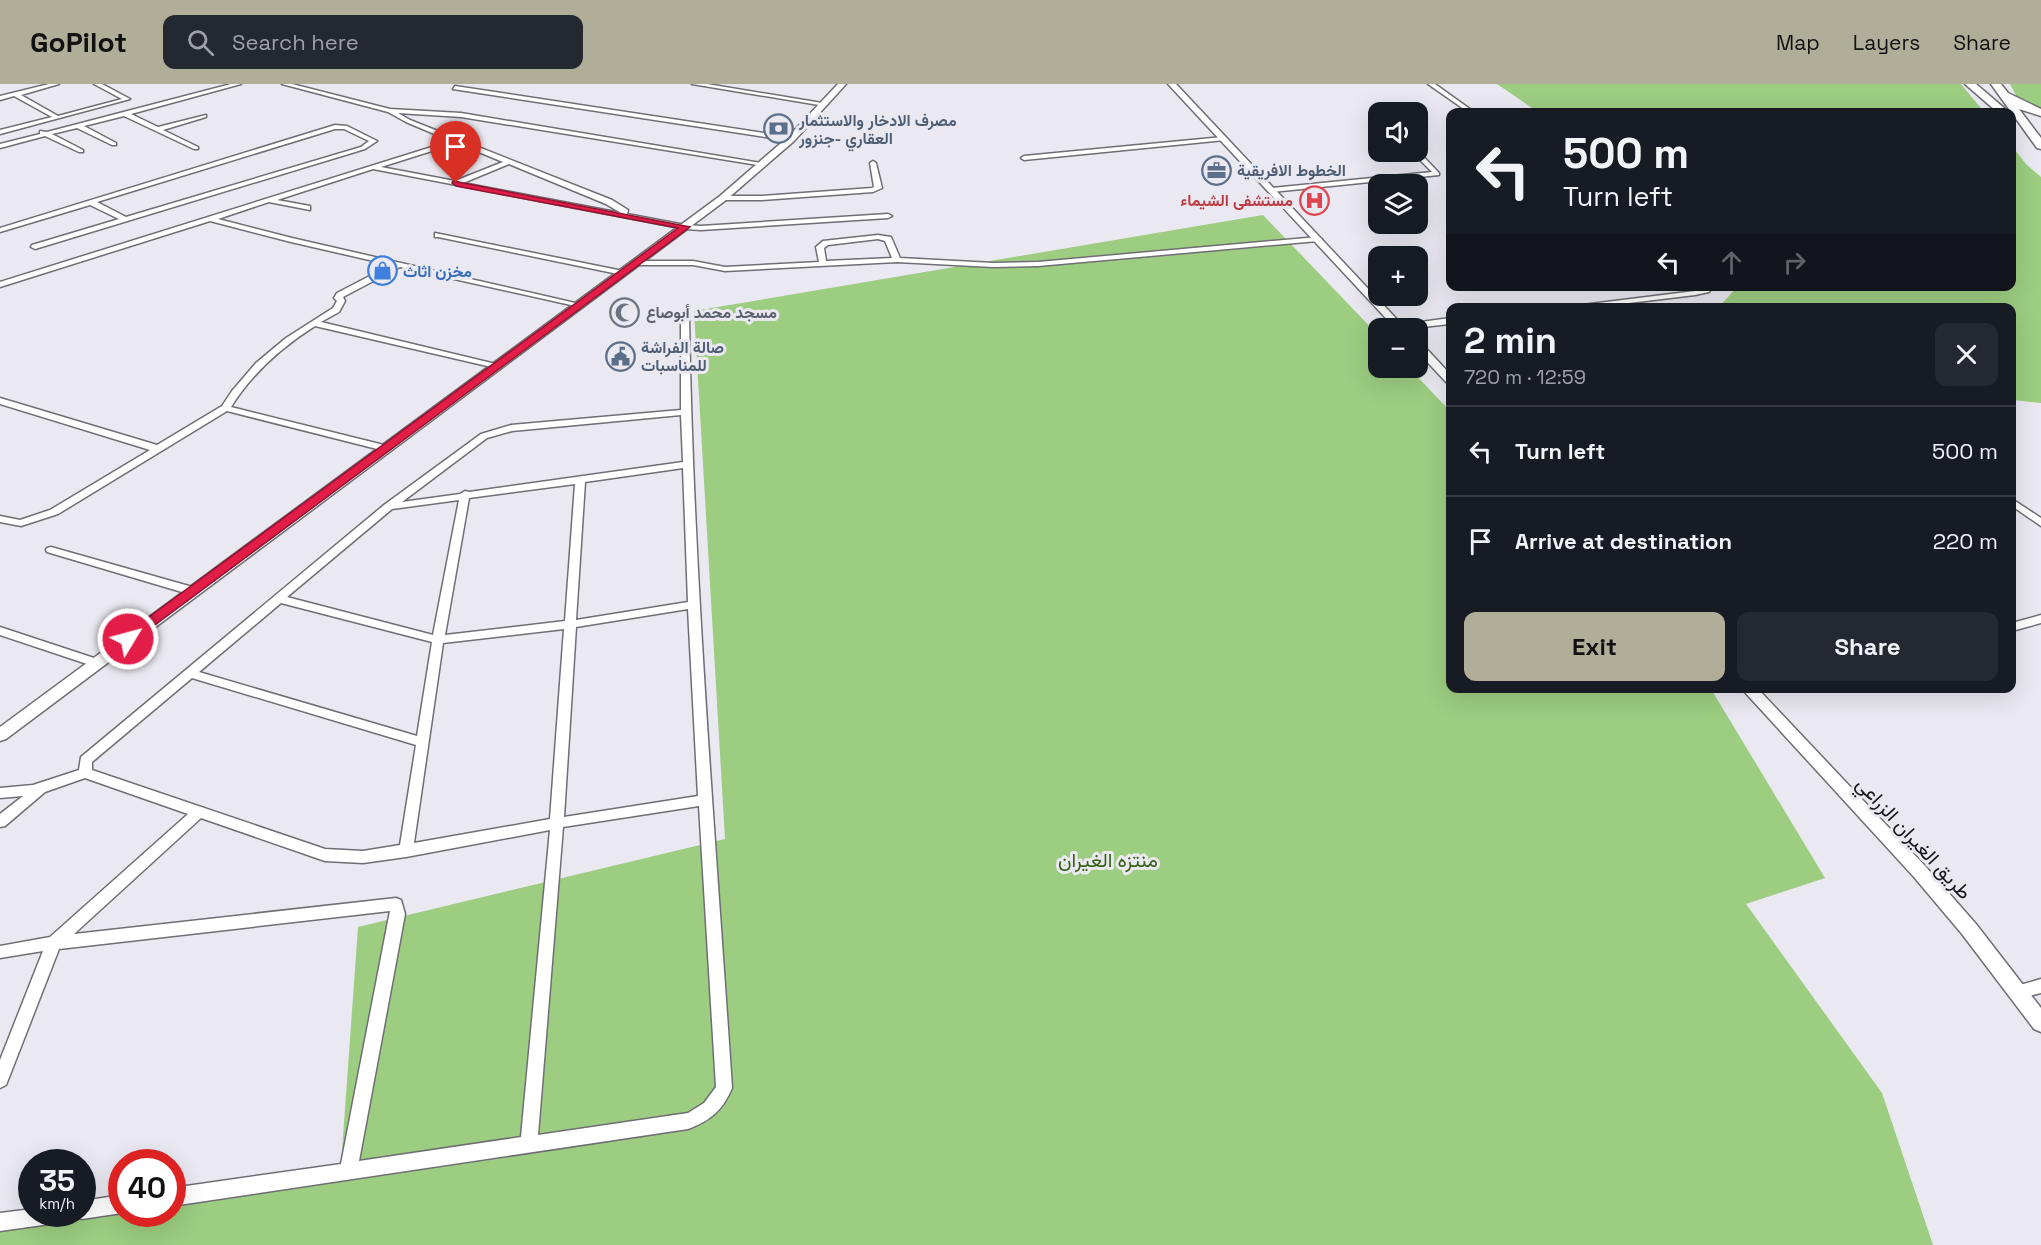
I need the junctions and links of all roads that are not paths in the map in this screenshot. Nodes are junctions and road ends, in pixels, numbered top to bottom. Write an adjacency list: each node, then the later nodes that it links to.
1 (56, 84): 13 (street)
2 (97, 84): 25 (street)
3 (238, 84): 21 (street)
4 (285, 84): 20 (street)
5 (695, 84): 15 (street)
6 (842, 84): 15 (street)
7 (1172, 84): 33 (street)
8 (1431, 84): 16 (street)
9 (1970, 84): 17 (highway)
10 (1983, 84): 18 (highway)
11 (1998, 87): 19 (highway); 22 (highway)
12 (454, 88): 32 (street)
13 (15, 94): 14 (street); 25 (street)
14 (0, 98)
15 (825, 104): 32 (street)
16 (1465, 108)
17 (1998, 108)
18 (1999, 108)
19 (2011, 108)
20 (390, 111): 34 (street); 44 (street)
21 (124, 113): 27 (street); 28 (street)
22 (2041, 113)
23 (204, 116): 28 (street)
24 (2016, 116): 39 (highway)
25 (57, 118): 26 (street)
26 (29, 125): 30 (street); 31 (street)
27 (76, 125): 31 (street); 35 (street)
28 (158, 129): 37 (street)
29 (2016, 130): 39 (highway)
30 (0, 132)
31 (45, 134): 36 (street); 38 (street)
32 (791, 139): 44 (street)
33 (1223, 139): 40 (street); 47 (street)
34 (456, 141): 41 (street); 45 (street)
35 (114, 144)
36 (0, 146)
37 (196, 148)
38 (81, 151)
39 (2038, 151)
40 (1024, 158)
41 (508, 162): 46 (street); 52 (street)
42 (1425, 162): 47 (street)
43 (873, 163): 48 (street)
44 (764, 164): 48 (street)
45 (371, 167): 46 (street); 49 (street)
46 (456, 183): 52 (street)
47 (1272, 190): 59 (street)
48 (723, 198): 56 (street)
49 (266, 200): 51 (street); 54 (street)
50 (91, 202): 55 (street); 55 (street); 57 (street)
51 (307, 208)
52 (630, 216): 56 (street)
53 (888, 216): 56 (street)
54 (210, 218): 64 (street); 66 (street)
55 (126, 220): 60 (street)
56 (685, 227): 62 (street)
57 (0, 230)
58 (438, 235): 65 (street)
59 (1318, 239): 61 (street); 71 (street)
60 (34, 248)
61 (897, 260): 63 (street); 63 (street)
62 (638, 263): 63 (street); 65 (street)
63 (823, 264)
64 (397, 265): 69 (street); 73 (street)
65 (623, 273): 69 (street)
66 (0, 285)
67 (1702, 291): 68 (street)
68 (1593, 303)
69 (580, 305): 76 (street)
70 (685, 315): 80 (street)
71 (1391, 318)
72 (1446, 322): 74 (street)
73 (314, 323): 76 (street); 79 (street)
74 (1428, 324)
75 (1428, 357): 77 (street)
76 (497, 367): 81 (street)
77 (1446, 376)
78 (0, 401): 82 (street)
79 (226, 408): 81 (street); 82 (street)
80 (685, 412): 83 (street); 87 (street)
81 (385, 448): 91 (street)
82 (159, 449): 88 (street)
83 (686, 465): 84 (street); 93 (street)
84 (580, 480): 85 (street); 95 (street)
85 (465, 494): 87 (street); 98 (street)
86 (2016, 505): 89 (street)
87 (388, 507): 92 (street)
88 (0, 519)
89 (2041, 523)
90 (51, 550): 91 (street)
91 (192, 591): 99 (street)
92 (279, 599): 98 (street); 100 (street)
93 (693, 605): 95 (street); 107 (street)
94 (2041, 619): 96 (street)
95 (572, 624): 98 (street); 110 (street)
96 (2016, 626)
97 (0, 631): 99 (street)
98 (438, 640): 103 (street)
99 (96, 663): 102 (street)
100 (190, 673): 103 (street); 104 (street)
101 (1753, 693): 115 (street, طريق الغيران الزراعي)
102 (0, 735)
103 (422, 742): 111 (street)
104 (85, 773): 105 (street); 108 (street)
105 (42, 789): 106 (street); 109 (street)
106 (0, 793)
107 (707, 800): 110 (street); 118 (street)
108 (198, 813): 111 (street); 112 (street)
109 (0, 822)
110 (557, 823): 111 (street); 118 (street)
111 (406, 851)
112 (54, 943): 113 (street); 117 (street); 119 (street)
113 (0, 952)
114 (2041, 986): 115 (street)
115 (2018, 992): 116 (street, طريق الغيران الزراعي)
116 (2041, 1023)
117 (0, 1080)
118 (529, 1145): 119 (street)
119 (348, 1171): 120 (street)
120 (186, 1195)
121 (18, 1219): 122 (street)
122 (0, 1222)

